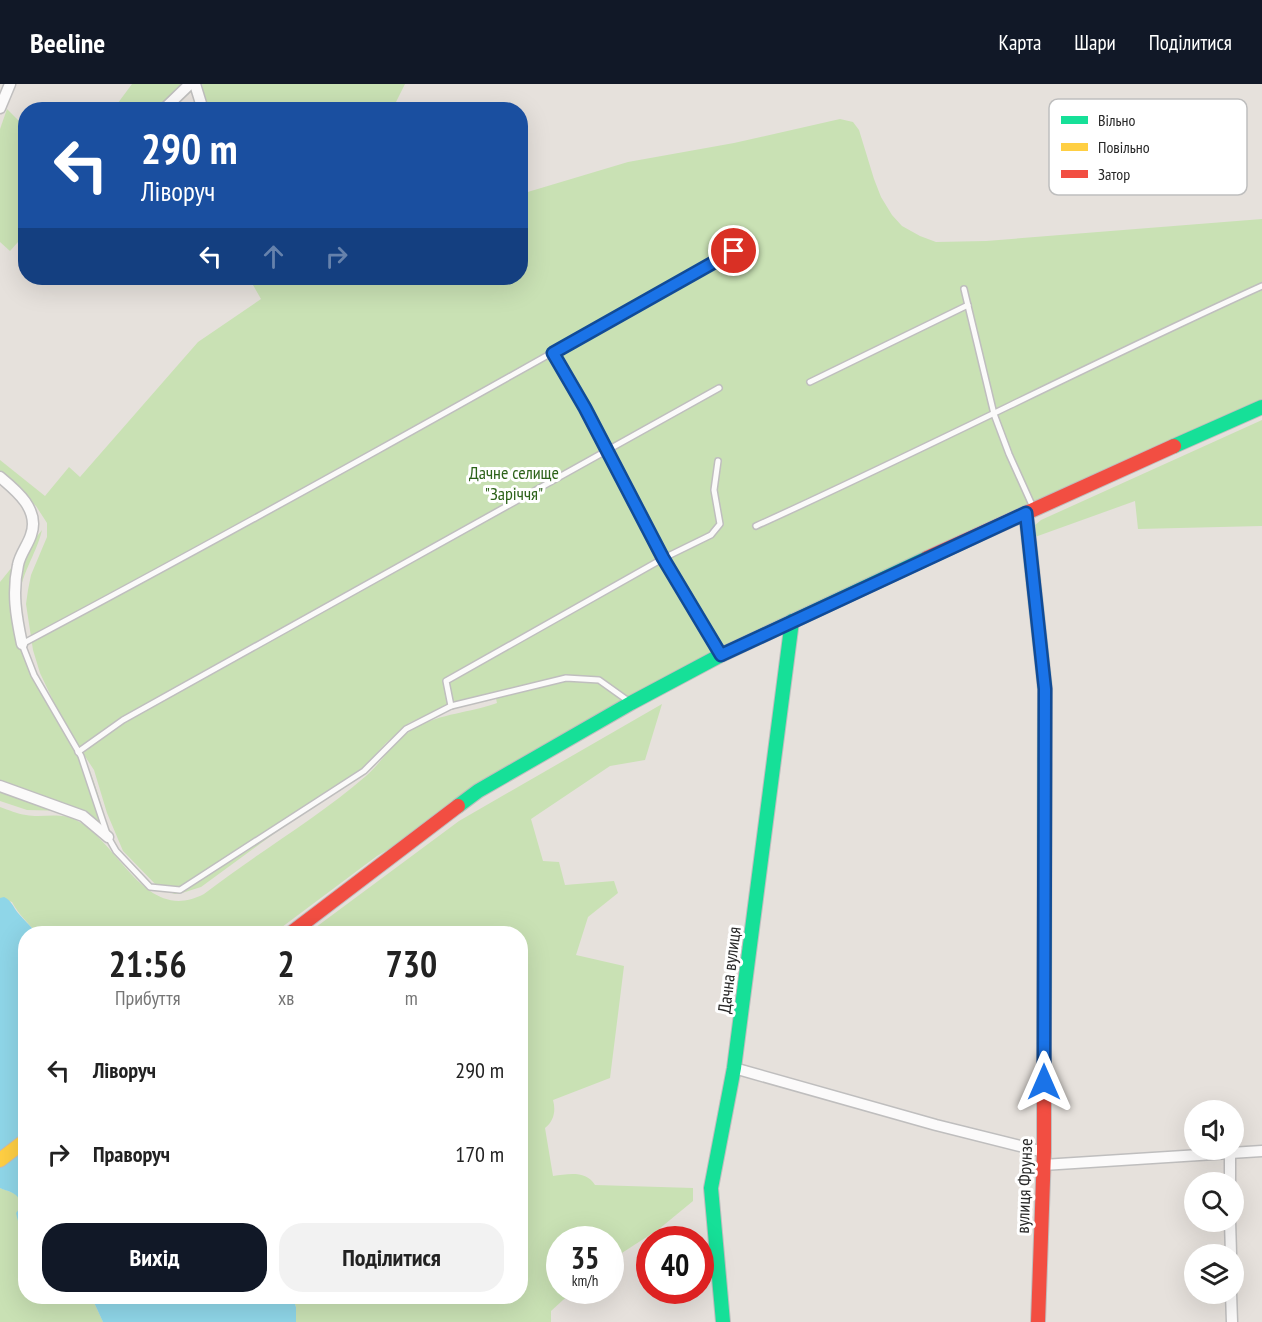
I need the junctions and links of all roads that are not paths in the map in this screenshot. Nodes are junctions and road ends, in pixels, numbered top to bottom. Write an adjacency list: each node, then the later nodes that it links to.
1 (9, 84): 6 (street)
2 (190, 84): 4 (street)
3 (195, 84): 5 (street)
4 (171, 102)
5 (201, 102)
6 (0, 108)
7 (734, 251): 11 (lane)
8 (1262, 286): 15 (lane)
9 (964, 289): 10 (lane)
10 (968, 305): 12 (lane); 15 (lane)
11 (553, 353): 16 (lane); 23 (lane)
12 (810, 382)
13 (719, 388): 16 (lane)
14 (1262, 407): 19 (main road)
15 (994, 414): 19 (lane); 20 (lane)
16 (607, 450): 21 (lane); 27 (lane)
17 (718, 461): 21 (lane)
18 (0, 477): 23 (street)
19 (1030, 511): 22 (main road); 36 (main road, вулиця Фрунзе)
20 (756, 526)
21 (663, 558): 24 (lane); 26 (lane)
22 (792, 621): 24 (main road); 31 (main road, Дачна вулиця)
23 (22, 644): 27 (lane)
24 (721, 655): 25 (main road)
25 (631, 703): 26 (lane); 30 (main road)
26 (451, 706): 29 (lane)
27 (78, 752): 29 (lane)
28 (0, 786): 29 (street)
29 (108, 837)
30 (300, 926)
31 (734, 1068): 36 (street); 39 (main road, Дачна вулиця)
32 (18, 1146): 37 (main road)
33 (1262, 1151): 34 (street)
34 (1244, 1153)
35 (1184, 1155): 36 (street)
36 (1043, 1158): 40 (main road, вулиця Фрунзе)
37 (0, 1160)
38 (1231, 1304): 41 (street)
39 (723, 1322)
40 (1038, 1322)
41 (1232, 1322)

